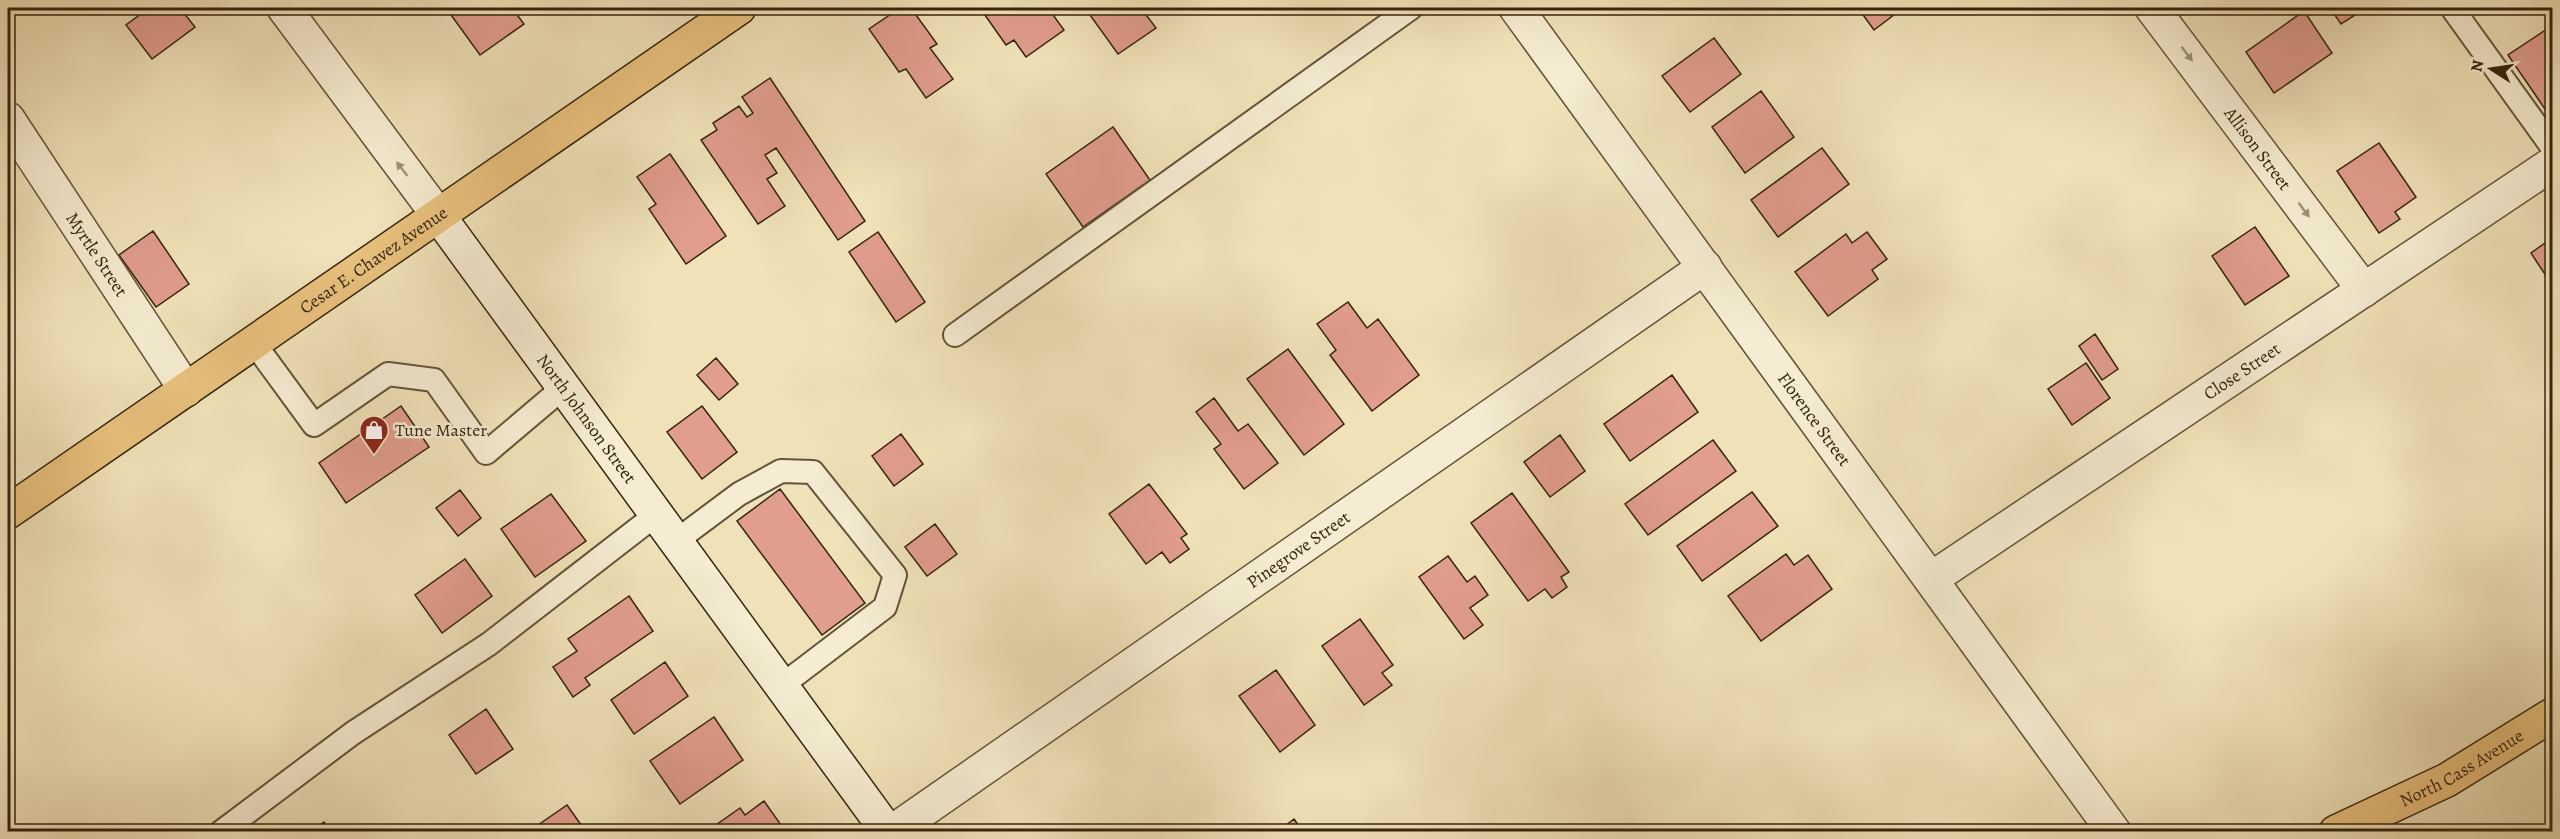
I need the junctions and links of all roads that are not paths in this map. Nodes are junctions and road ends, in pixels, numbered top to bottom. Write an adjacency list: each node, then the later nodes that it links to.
1 (284, 8): 10 (street, North Johnson Street, one-way to 1)
2 (739, 8): 10 (main road, Cesar E. Chavez Avenue)
3 (1411, 8): 13 (lane)
4 (1516, 8): 11 (street, Florence Street)
5 (2152, 8): 12 (street, Allison Street, one-way to 12)
6 (2452, 8): 8 (lane)
7 (8, 119): 16 (street, Myrtle Street)
8 (2553, 147)
9 (2553, 164): 12 (street, Close Street)
10 (438, 216): 14 (main road, Cesar E. Chavez Avenue); 15 (street, North Johnson Street)
11 (1705, 267): 20 (street, Florence Street); 24 (street, Pinegrove Street)
12 (2364, 290): 20 (street, Close Street)
13 (955, 335)
14 (254, 343): 15 (lane); 16 (main road, Cesar E. Chavez Avenue)
15 (564, 387): 18 (street, North Johnson Street)
16 (186, 390): 17 (main road, Cesar E. Chavez Avenue)
17 (8, 512)
18 (657, 514): 19 (street, North Johnson Street); 23 (lane)
19 (676, 541): 21 (street, North Johnson Street); 21 (lane)
20 (1931, 579): 25 (street, Florence Street)
21 (782, 686): 24 (street, North Johnson Street)
22 (2553, 715): 26 (main road, North Cass Avenue)
23 (221, 831)
24 (890, 831)
25 (2114, 831)
26 (2336, 831)

